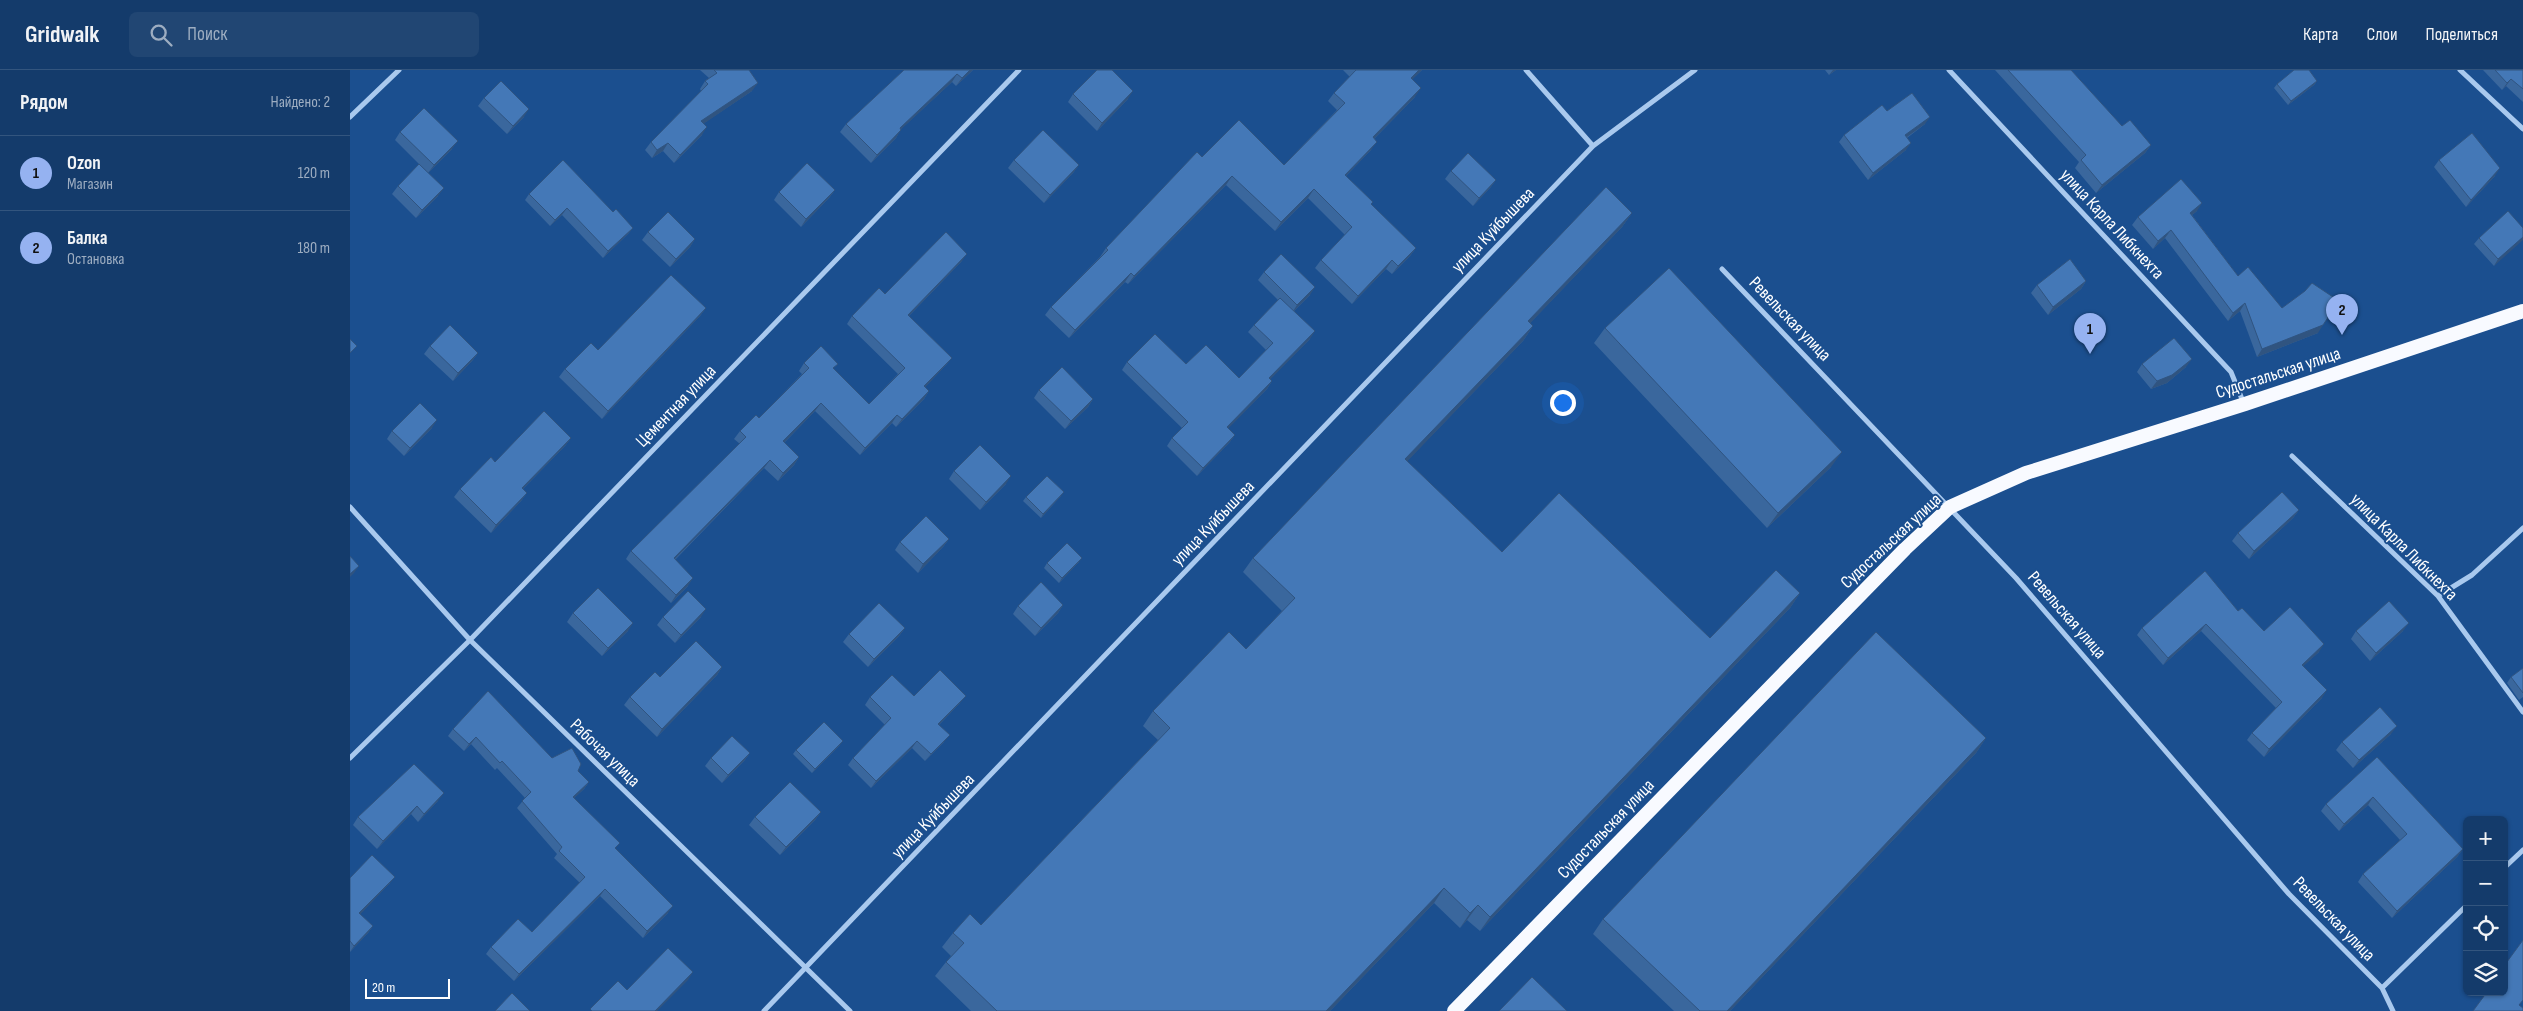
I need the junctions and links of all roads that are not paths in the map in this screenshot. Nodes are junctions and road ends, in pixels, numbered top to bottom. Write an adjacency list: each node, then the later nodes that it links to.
1 (399, 70): 7 (street)
2 (1019, 70): 18 (street, Цементная улица)
3 (1526, 70): 9 (street)
4 (1695, 70): 9 (street, улица Куйбышева)
5 (1949, 70): 12 (street, улица Карла Либкнехта)
6 (2460, 70): 8 (street)
7 (350, 117)
8 (2523, 129)
9 (1593, 146): 24 (street, улица Куйбышева)
10 (1722, 269): 15 (street, Ревельская улица)
11 (2523, 311): 12 (highway, Судостальская улица)
12 (2244, 404): 15 (highway, Судостальская улица)
13 (2292, 456): 17 (street, улица Карла Либкнехта)
14 (350, 507): 18 (street, Рабочая улица)
15 (1950, 507): 25 (street, Ревельская улица); 28 (highway, Судостальская улица)
16 (2523, 528): 17 (street)
17 (2438, 596): 19 (street, улица Карла Либкнехта)
18 (470, 640): 20 (street, Цементная улица); 24 (street, Рабочая улица)
19 (2523, 712)
20 (350, 758)
21 (2523, 850): 22 (street)
22 (2508, 864)
23 (2466, 906): 25 (street)
24 (806, 968): 26 (street, улица Куйбышева); 27 (street, Рабочая улица)
25 (2382, 988): 29 (street, Ревельская улица)
26 (764, 1011)
27 (850, 1011)
28 (1454, 1011)
29 (2393, 1011)

